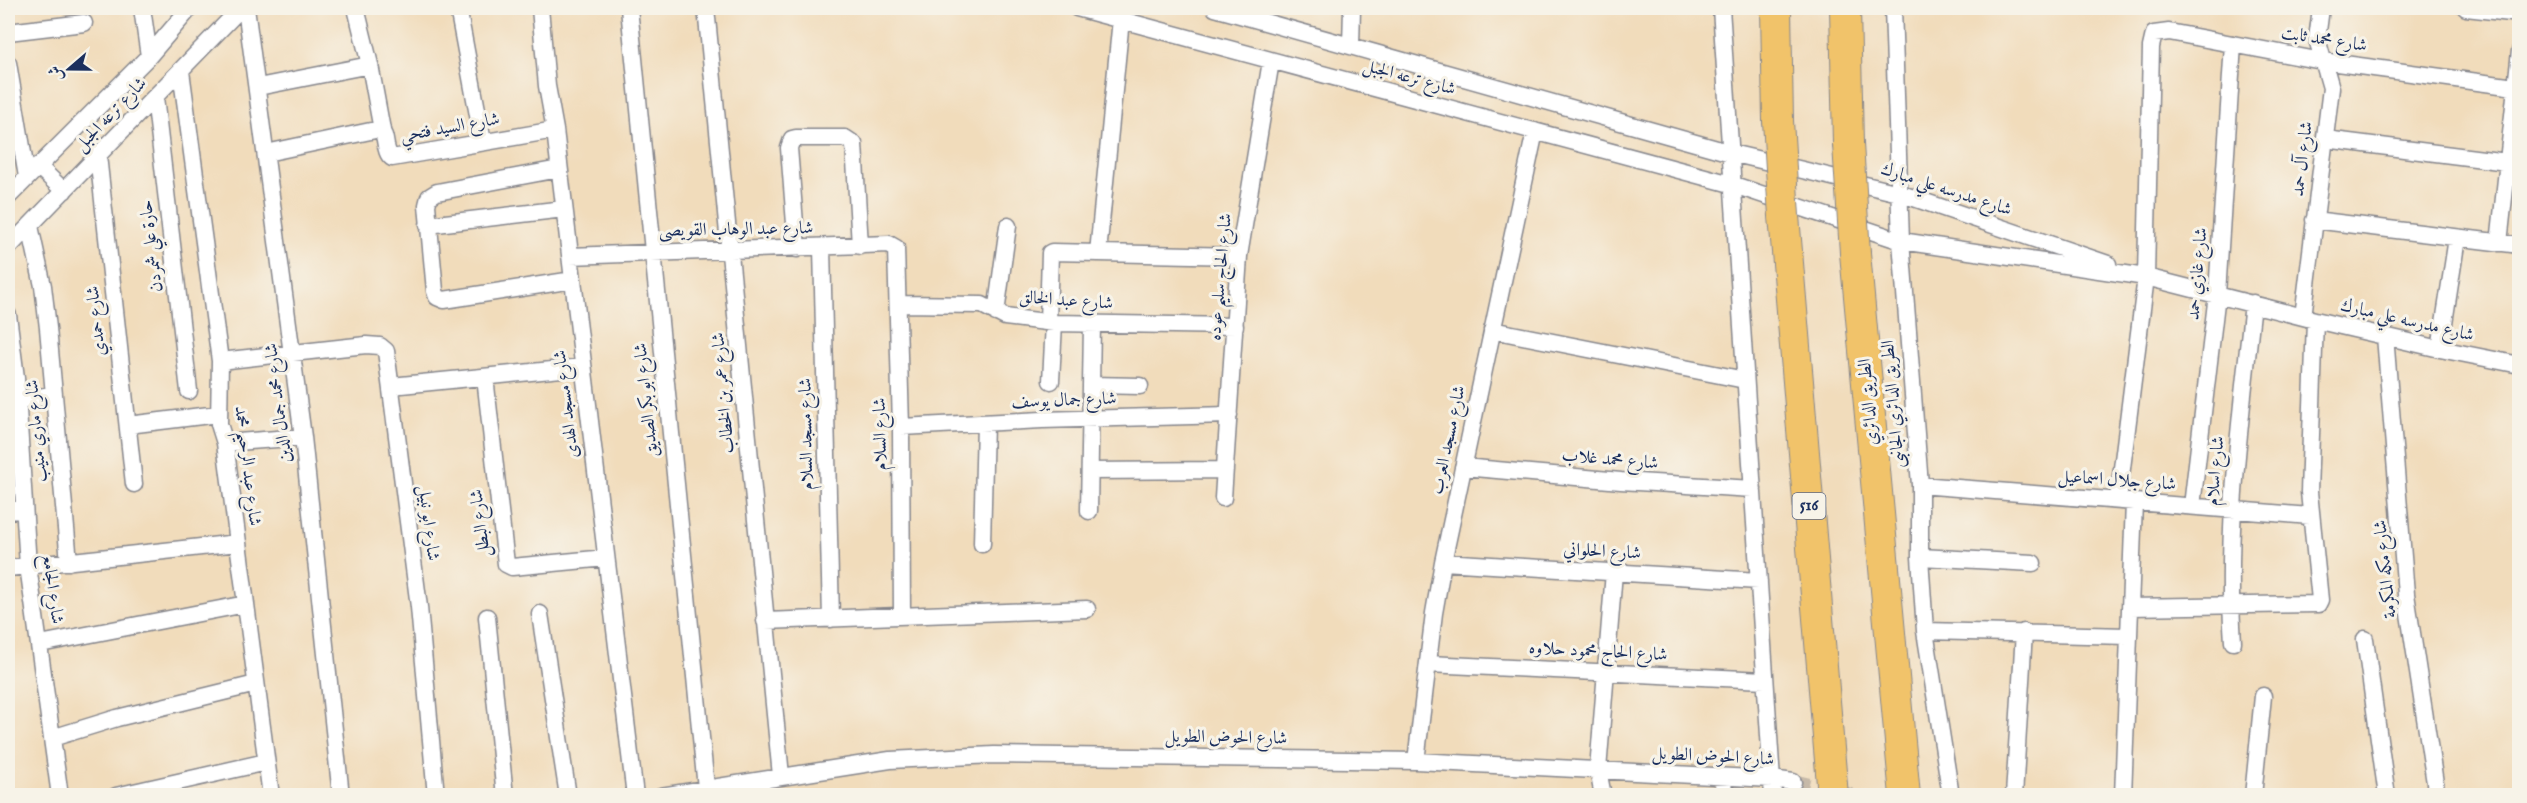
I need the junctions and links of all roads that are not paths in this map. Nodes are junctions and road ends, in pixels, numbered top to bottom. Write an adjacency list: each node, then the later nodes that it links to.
1 (142, 8): 26 (street)
2 (190, 8): 26 (street, شارع ترعه الجبل)
3 (241, 8): 31 (street, شارع ترعه الجبل)
4 (246, 8): 32 (street, شارع محمد جمال الدين)
5 (356, 8): 30 (street)
6 (458, 8): 40 (street)
7 (540, 8): 37 (street, شارع مسجد الهدى)
8 (629, 8): 65 (street, شارع ابو بكر الصديق)
9 (706, 8): 64 (street, شارع عمر بن الخطاب)
10 (1077, 8): 20 (street, شارع ترعه الجبل)
11 (1218, 8): 24 (street, شارع ترعه الجبل)
12 (1352, 8): 24 (street)
13 (1721, 8): 42 (street)
14 (1776, 8): 170 (highway, 516, bridge)
15 (1845, 8): 171 (highway, الطريق الدائري, bridge)
16 (1893, 8): 49 (street, الطريق الدائري الجانبى)
17 (2321, 8): 27 (street, شارع آل حمد)
18 (2466, 8): 19 (street)
19 (2520, 14)
20 (1121, 20): 28 (street, شارع ترعه الجبل); 67 (street)
21 (84, 23): 22 (street)
22 (8, 32)
23 (2233, 44): 27 (street, شارع محمد ثابت); 70 (street, شارع محمد ثابت); 72 (street, شارع غازي حمد)
24 (1351, 46): 42 (street, شارع ترعه الجبل)
25 (2520, 51): 33 (street)
26 (148, 56): 46 (street, شارع ترعه الجبل)
27 (2322, 61): 33 (street, شارع محمد ثابت); 39 (street, شارع آل حمد)
28 (1271, 62): 38 (street, شارع ترعه الجبل); 69 (street, شارع الحاج سليم عوده)
29 (8, 63): 34 (street)
30 (370, 65): 32 (street); 36 (street)
31 (181, 71): 35 (street, شارع ترعه الجبل); 85 (street, شارع عبد الرحيم محمد)
32 (258, 87): 41 (street, شارع محمد جمال الدين)
33 (2515, 87): 44 (street)
34 (10, 97): 46 (street)
35 (155, 97): 43 (street, شارع ترعه الجبل); 95 (street, حارة علي شمردن)
36 (382, 129): 40 (street, شارع السيد فتحي); 41 (street, شارع السيد فتحي)
37 (555, 130): 40 (street, شارع السيد فتحي); 45 (street, شارع مسجد الهدى)
38 (1535, 131): 47 (street, شارع ترعه الجبل); 81 (street, شارع مسجد العرب)
39 (2325, 140): 44 (street); 52 (street, شارع آل حمد)
40 (483, 142)
41 (266, 153): 84 (street, شارع محمد جمال الدين)
42 (1731, 153): 47 (street); 49 (street, شارع مدرسه علي مبارك)
43 (98, 155): 48 (street, شارع ترعه الجبل); 102 (street, شارع حمدي)
44 (2507, 162): 58 (street)
45 (559, 169): 51 (street, شارع مسجد الهدى); 53 (street)
46 (33, 172): 48 (street); 50 (street, شارع ترعه الجبل)
47 (1731, 184): 57 (street, شارع مدرسه علي مبارك); 90 (street)
48 (64, 192): 54 (street, شارع ترعه الجبل)
49 (1899, 192): 57 (street, الطريق الدائري الجانبى); 70 (street, شارع مدرسه علي مبارك)
50 (8, 197)
51 (564, 209): 53 (street); 68 (street, شارع مسجد الهدى)
52 (2314, 220): 56 (street); 77 (street, شارع آل حمد)
53 (428, 225): 71 (street)
54 (30, 226): 61 (street, شارع ترعه الجبل); 96 (street, شارع ماري منيب)
55 (1008, 226): 75 (street)
56 (2457, 238): 58 (street); 83 (street)
57 (1901, 241): 70 (street, شارع مدرسه علي مبارك); 110 (street, الطريق الدائري الجانبى)
58 (2499, 243): 59 (street)
59 (2520, 245)
60 (860, 246): 62 (street, شارع عبد الوهاب القويصى); 63 (street); 66 (street, شارع عبد الوهاب القويصى)
61 (8, 248)
62 (822, 248): 63 (street, شارع عبد الوهاب القويصى); 137 (street, شارع مسجد السلام)
63 (797, 249): 64 (street, شارع عبد الوهاب القويصى)
64 (730, 250): 65 (street, شارع عبد الوهاب القويصى); 138 (street, شارع عمر بن الخطاب)
65 (652, 251): 68 (street, شارع عبد الوهاب القويصى); 158 (street, شارع ابو بكر الصديق)
66 (898, 252): 74 (street, شارع السلام)
67 (1098, 253): 69 (street); 78 (street)
68 (570, 256): 71 (street, شارع مسجد الهدى)
69 (1239, 256): 80 (street, شارع الحاج سليم عوده)
70 (2146, 277): 72 (street, شارع مدرسه علي مبارك); 113 (street)
71 (573, 280): 87 (street, شارع مسجد الهدى)
72 (2217, 294): 73 (street, شارع مدرسه علي مبارك); 114 (street, شارع غازي حمد)
73 (2253, 303): 77 (street, شارع مدرسه علي مبارك); 115 (street, شارع اسلام)
74 (899, 304): 75 (street, شارع عبد الخالق); 103 (street, شارع السلام)
75 (996, 313): 78 (street, شارع عبد الخالق)
76 (8, 315): 89 (street, شارع الجامع)
77 (2309, 319): 82 (street, شارع مدرسه علي مبارك); 118 (street, شارع آل حمد)
78 (1051, 322): 79 (street, شارع عبد الخالق); 91 (street)
79 (1092, 324): 80 (street, شارع عبد الخالق); 92 (street)
80 (1235, 326): 99 (street, شارع الحاج سليم عوده)
81 (1492, 330): 90 (street); 106 (street, شارع مسجد العرب)
82 (2385, 336): 83 (street, شارع مدرسه علي مبارك); 177 (street, شارع مكه المكرمة)
83 (2439, 350): 86 (street, شارع مدرسه علي مبارك)
84 (292, 354): 85 (street); 93 (street, شارع ابو نبيل); 104 (street, شارع محمد جمال الدين)
85 (220, 361): 98 (street, شارع عبد الرحيم محمد)
86 (2520, 365)
87 (582, 367): 88 (street); 122 (street, شارع مسجد الهدى)
88 (484, 377): 93 (street); 122 (street, شارع البطل)
89 (12, 379): 97 (street, شارع الجامع)
90 (1745, 380): 111 (street)
91 (1051, 381)
92 (1091, 385): 94 (street); 100 (street)
93 (391, 386): 163 (street, شارع ابو نبيل)
94 (1140, 386)
95 (189, 391)
96 (52, 396): 97 (street); 123 (street, شارع ماري منيب)
97 (18, 400): 116 (street, شارع الجامع)
98 (218, 414): 102 (street); 105 (street, شارع عبد الرحيم محمد)
99 (1229, 415): 100 (street, شارع جمال يوسف); 107 (street, شارع الحاج سليم عوده)
100 (1090, 419): 101 (street, شارع جمال يوسف); 108 (street)
101 (985, 423): 103 (street, شارع جمال يوسف); 120 (street)
102 (128, 425): 109 (street, شارع حمدي)
103 (901, 427): 135 (street, شارع السلام)
104 (303, 438): 105 (street); 162 (street, شارع محمد جمال الدين)
105 (225, 443): 119 (street, شارع عبد الرحيم محمد)
106 (1463, 467): 111 (street, شارع محمد غلاب); 124 (street, شارع مسجد العرب)
107 (1225, 470): 108 (street); 112 (street, شارع الحاج سليم عوده)
108 (1090, 471): 117 (street)
109 (134, 484)
110 (1920, 485): 113 (street, شارع جلال اسماعيل); 121 (street, الطريق الدائري الجانبى)
111 (1753, 489): 129 (street)
112 (1223, 498)
113 (2126, 501): 114 (street, شارع جلال اسماعيل); 132 (street)
114 (2192, 506): 115 (street, شارع جلال اسماعيل)
115 (2232, 509): 118 (street, شارع جلال اسماعيل); 131 (street, شارع اسلام)
116 (16, 510): 126 (street, شارع الجامع)
117 (1089, 511)
118 (2310, 516): 131 (street, شارع آل حمد)
119 (238, 543): 123 (street); 130 (street, شارع عبد الرحيم محمد)
120 (982, 544)
121 (1920, 557): 125 (street); 139 (street, الطريق الدائري الجانبى)
122 (606, 558): 166 (street, شارع مسجد الهدى)
123 (69, 562): 126 (street)
124 (1443, 562): 128 (street, شارع الحلواني); 145 (street, شارع مسجد العرب)
125 (2033, 563)
126 (28, 566): 127 (street); 144 (street, شارع الجامع)
127 (8, 568)
128 (1614, 572): 129 (street, شارع الحلواني); 146 (street)
129 (1759, 581): 147 (street)
130 (246, 604): 144 (street); 148 (street, شارع عبد الرحيم محمد)
131 (2231, 605): 132 (street); 143 (street, شارع اسلام)
132 (2130, 607): 141 (street)
133 (1087, 609): 135 (street)
134 (540, 614): 165 (street)
135 (902, 616): 137 (street)
136 (487, 617): 164 (street)
137 (831, 619): 138 (street)
138 (765, 621): 154 (street, شارع عمر بن الخطاب)
139 (1925, 631): 140 (street); 172 (street, الطريق الدائري الجانبى)
140 (2024, 632): 141 (street); 173 (street)
141 (2128, 636): 174 (street)
142 (2365, 639): 176 (street)
143 (2233, 642)
144 (40, 644): 150 (street, شارع الجامع)
145 (1428, 664): 146 (street, شارع الحاج محمود حلاوه); 151 (street, شارع مسجد العرب)
146 (1606, 672): 147 (street, شارع الحاج محمود حلاوه); 153 (street)
147 (1765, 680): 157 (street)
148 (256, 684): 150 (street); 152 (street, شارع عبد الرحيم محمد)
149 (2263, 696): 175 (street)
150 (52, 738): 160 (street, شارع الجامع)
151 (1416, 761): 153 (street, شارع الحوض الطويل); 154 (street, شارع الحوض الطويل)
152 (266, 762): 159 (street); 161 (street, شارع عبد الرحيم محمد)
153 (1598, 770): 155 (street, شارع الحوض الطويل); 168 (street)
154 (781, 776): 158 (street, شارع الحوض الطويل)
155 (1722, 777): 157 (street, شارع الحوض الطويل); 169 (street)
156 (1793, 782): 157 (street, شارع الحوض الطويل)
157 (1772, 787)
158 (706, 788): 167 (street, شارع الحوض الطويل)
159 (127, 794)
160 (60, 795)
161 (271, 795)
162 (341, 795)
163 (436, 795)
164 (505, 795)
165 (568, 795)
166 (635, 795)
167 (661, 795)
168 (1603, 795)
169 (1725, 795)
170 (1833, 795)
171 (1905, 795)
172 (1951, 795)
173 (2014, 795)
174 (2123, 795)
175 (2253, 795)
176 (2387, 795)
177 (2437, 795)

